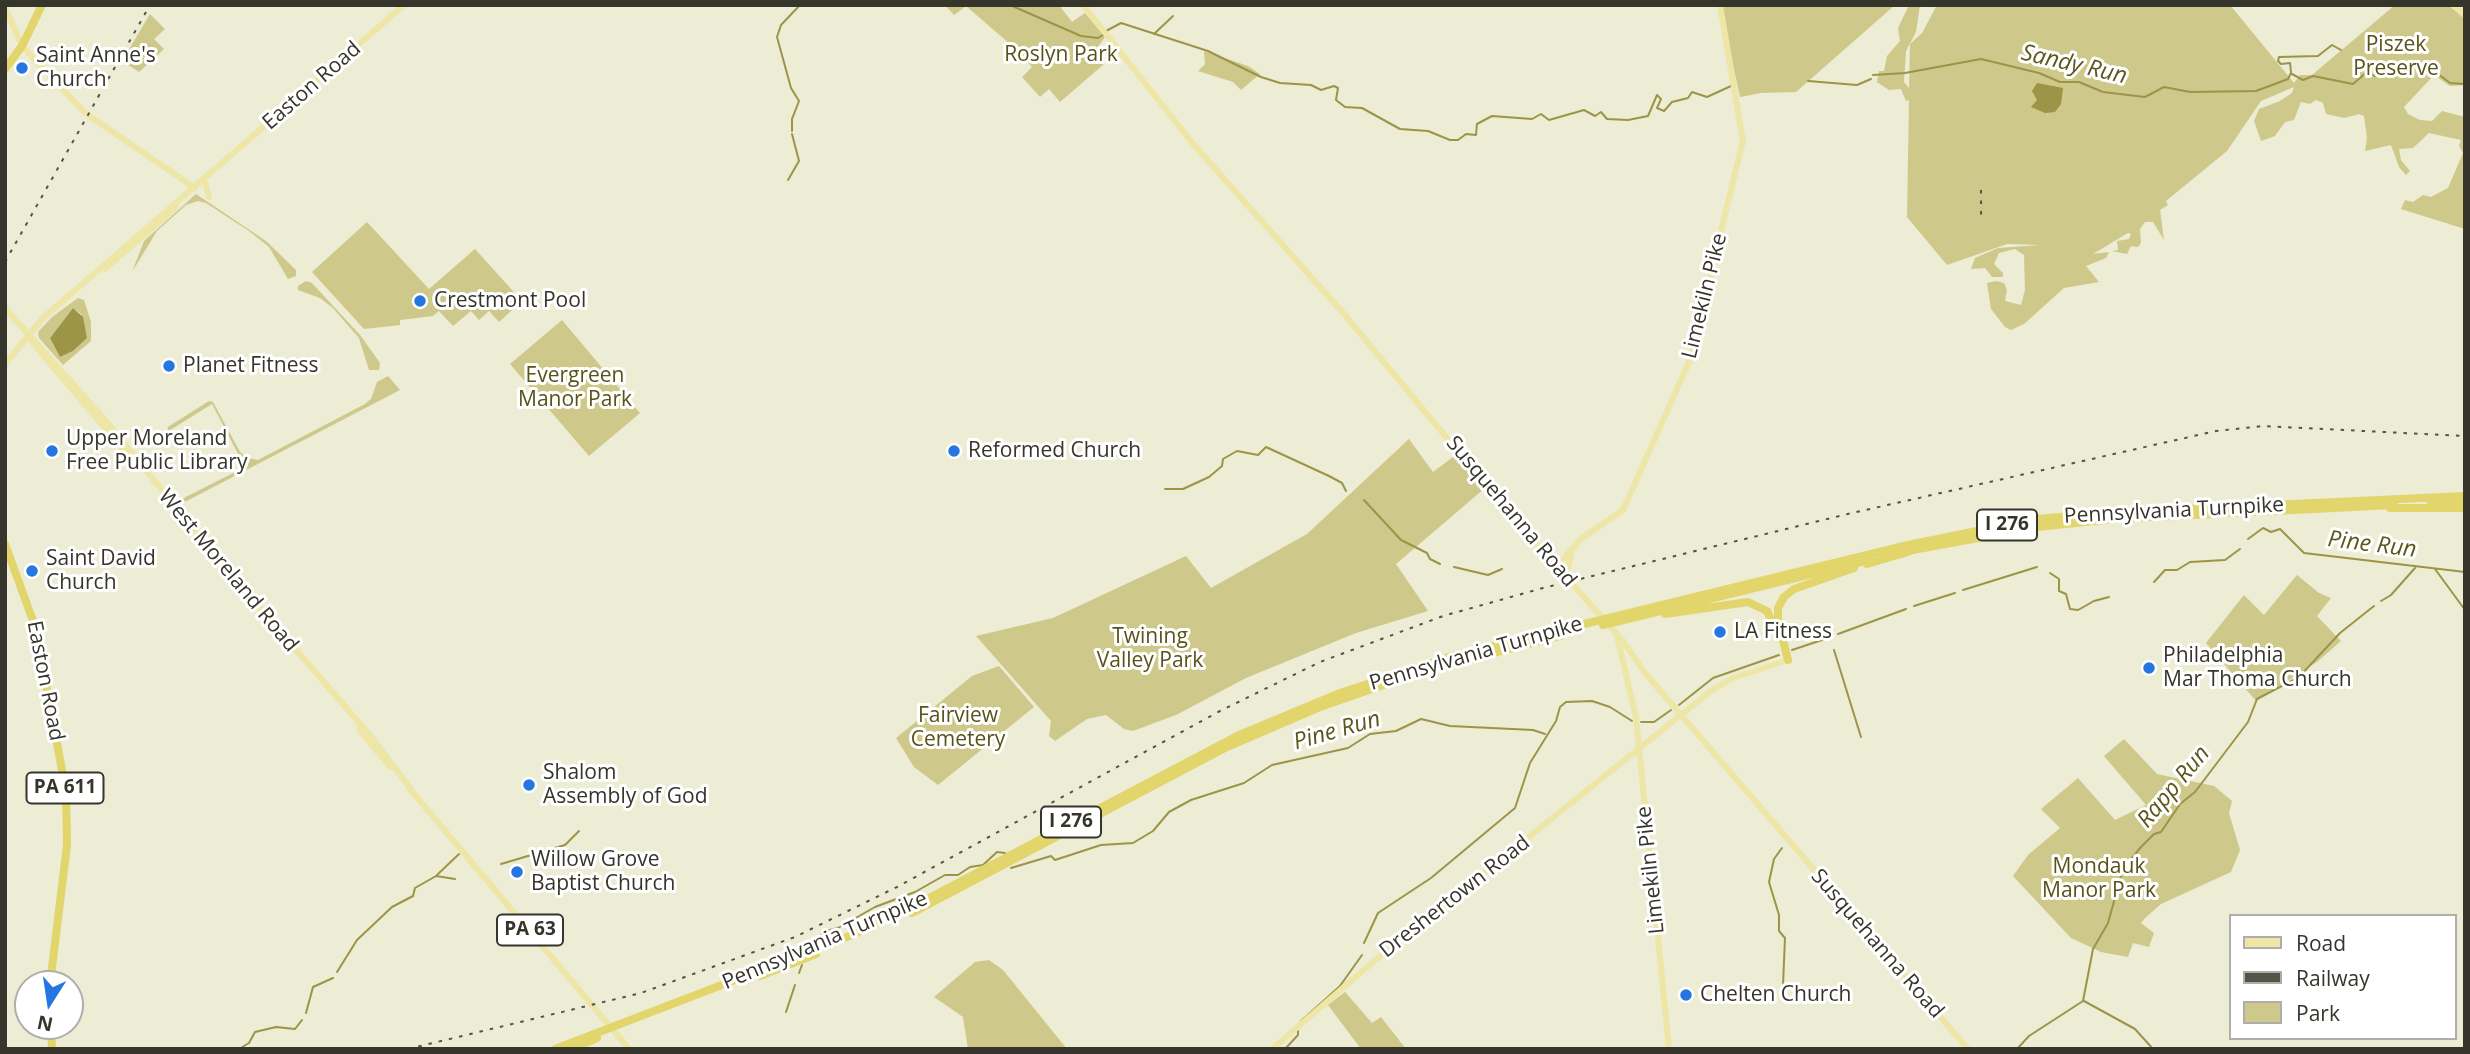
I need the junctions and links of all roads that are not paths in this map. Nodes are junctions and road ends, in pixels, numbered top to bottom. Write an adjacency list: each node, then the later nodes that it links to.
1 (39, 5): 8 (highway)
2 (404, 5): 11 (main road, Easton Road)
3 (1083, 5): 25 (main road, Susquehanna Road)
4 (1720, 5): 24 (main road, Limekiln Pike)
5 (2453, 5): 7 (main road)
6 (5, 8): 8 (main road)
7 (2465, 15)
8 (21, 44): 9 (highway); 10 (highway); 13 (main road)
9 (5, 61)
10 (5, 69)
11 (219, 166): 12 (main road, Easton Road); 13 (main road, Easton Road)
12 (205, 182): 13 (main road, Easton Road); 14 (main road)
13 (195, 188): 16 (main road, Easton Road)
14 (209, 197)
15 (5, 307): 16 (main road, West Moreland Road / PA 63)
16 (30, 335): 17 (main road, Easton Road); 40 (main road, West Moreland Road / PA 63)
17 (5, 364)
18 (2465, 496): 27 (highway, Pennsylvania Turnpike / I 276)
19 (2465, 502): 20 (highway, Pennsylvania Turnpike / I 276)
20 (2363, 507): 21 (highway); 23 (highway, Pennsylvania Turnpike / I 276)
21 (2465, 508)
22 (5, 544): 37 (highway, Easton Road / PA 611)
23 (1934, 544): 27 (highway, Pennsylvania Turnpike / I 276); 31 (highway)
24 (1570, 555): 25 (main road, Limekiln Pike); 26 (main road)
25 (1556, 567): 26 (main road, Susquehanna Road)
26 (1567, 580): 29 (main road, Susquehanna Road)
27 (1627, 616): 28 (highway, Pennsylvania Turnpike / I 276); 31 (highway)
28 (1599, 623): 38 (highway, Pennsylvania Turnpike / I 276); 39 (highway, Pennsylvania Turnpike / I 276)
29 (1617, 634): 30 (main road); 32 (main road, Susquehanna Road)
30 (1622, 656): 33 (main road); 34 (main road)
31 (1788, 660): 35 (main road, Dreshertown Road)
32 (1636, 661): 33 (main road); 35 (main road, Susquehanna Road)
33 (1630, 676): 34 (main road)
34 (1632, 692): 36 (main road, Limekiln Pike)
35 (1682, 714): 36 (main road, Dreshertown Road); 43 (main road, Susquehanna Road)
36 (1639, 747): 41 (main road, Dreshertown Road); 42 (main road, Limekiln Pike)
37 (53, 970)
38 (555, 1049)
39 (571, 1049)
40 (629, 1049)
41 (1272, 1049)
42 (1668, 1049)
43 (1968, 1049)

